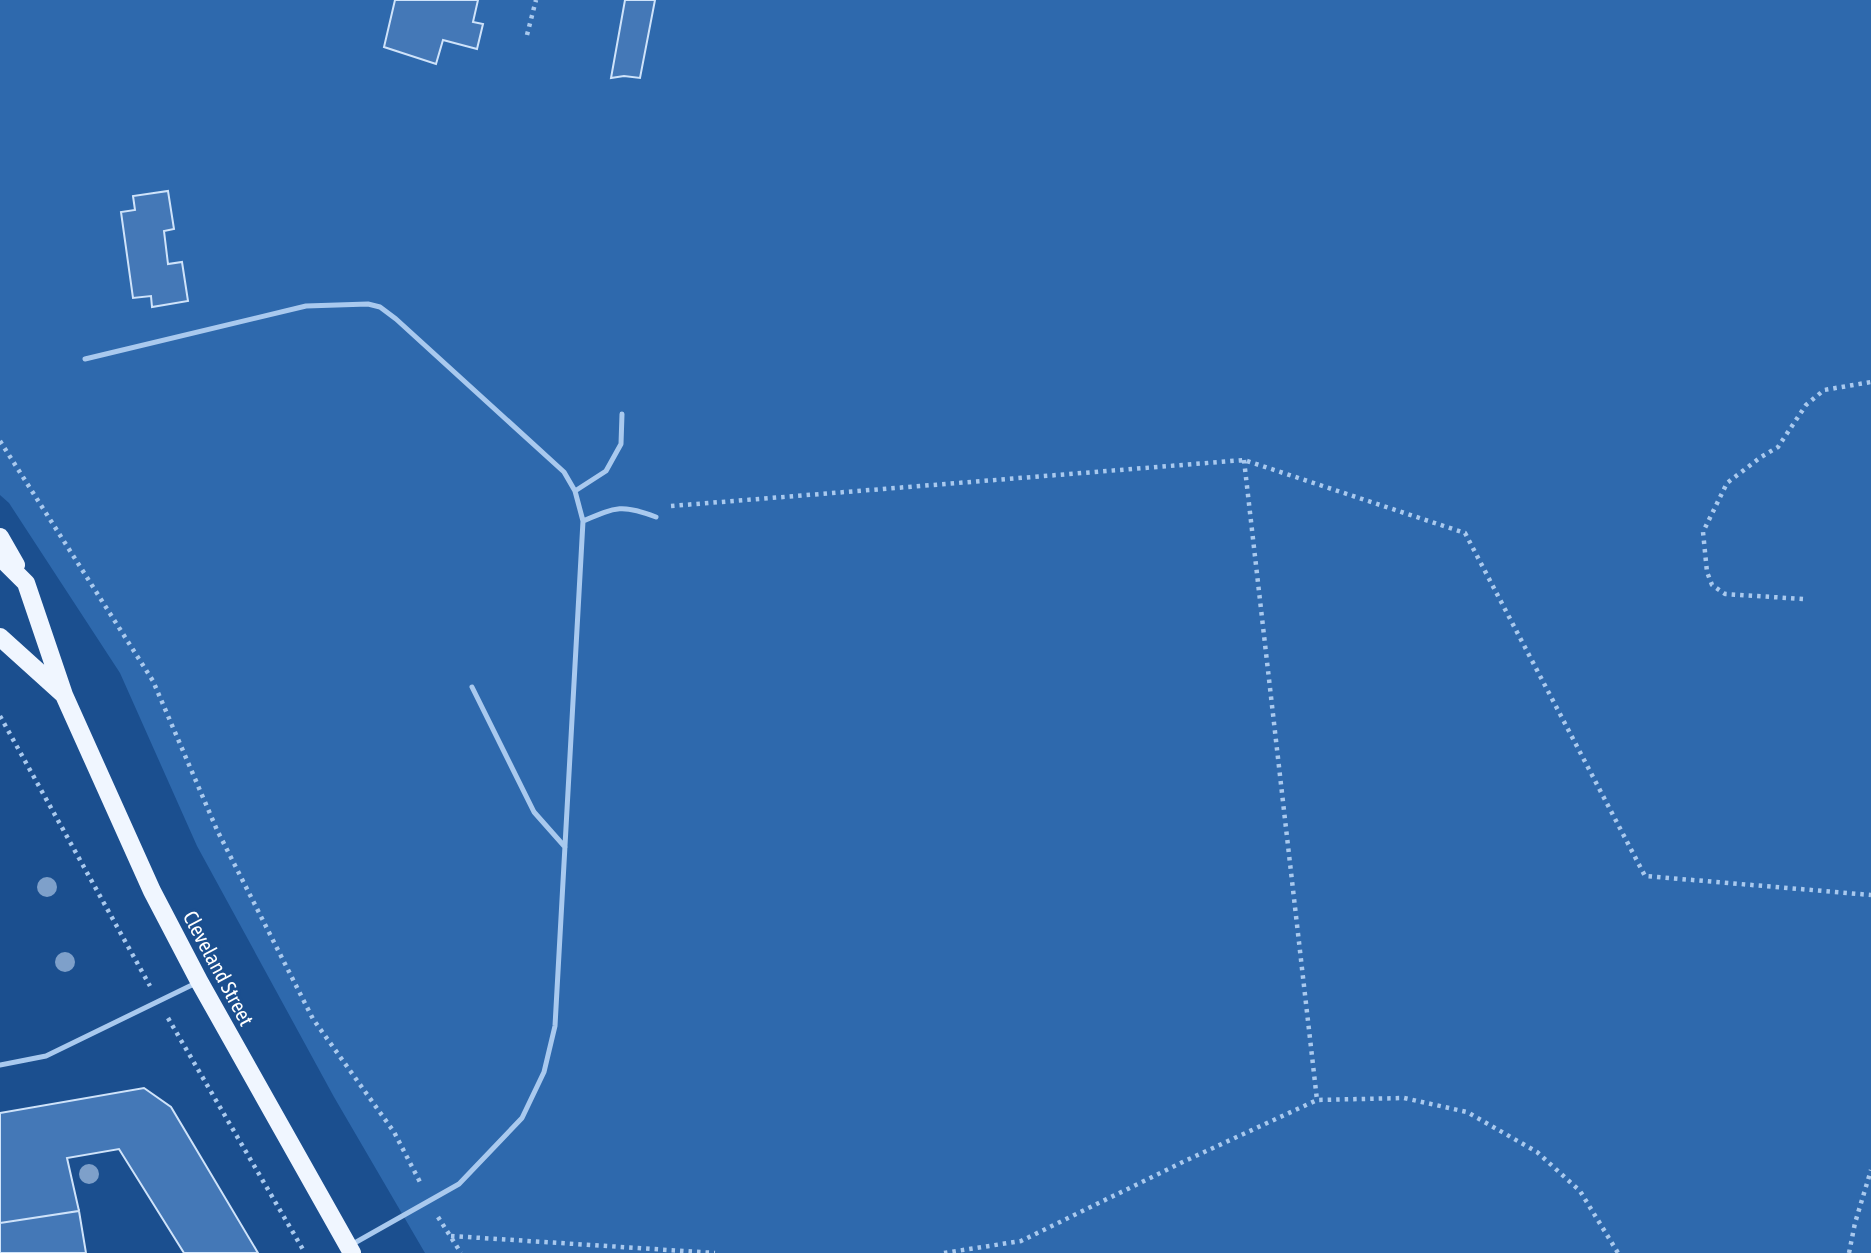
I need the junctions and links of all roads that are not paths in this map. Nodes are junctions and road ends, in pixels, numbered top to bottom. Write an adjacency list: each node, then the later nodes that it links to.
1 (85, 359): 3 (lane)
2 (622, 414): 3 (lane)
3 (575, 491): 5 (lane)
4 (656, 517): 5 (lane)
5 (583, 521): 12 (lane)
6 (0, 537): 8 (main road)
7 (0, 557): 8 (main road, Cleveland Street)
8 (26, 583): 11 (main road, Cleveland Street)
9 (0, 637): 11 (main road, Cleveland Street)
10 (472, 687): 12 (lane)
11 (64, 695): 13 (main road, Cleveland Street)
12 (565, 847): 15 (lane)
13 (199, 981): 14 (lane); 15 (main road, Cleveland Street)
14 (0, 1065)
15 (350, 1250)

